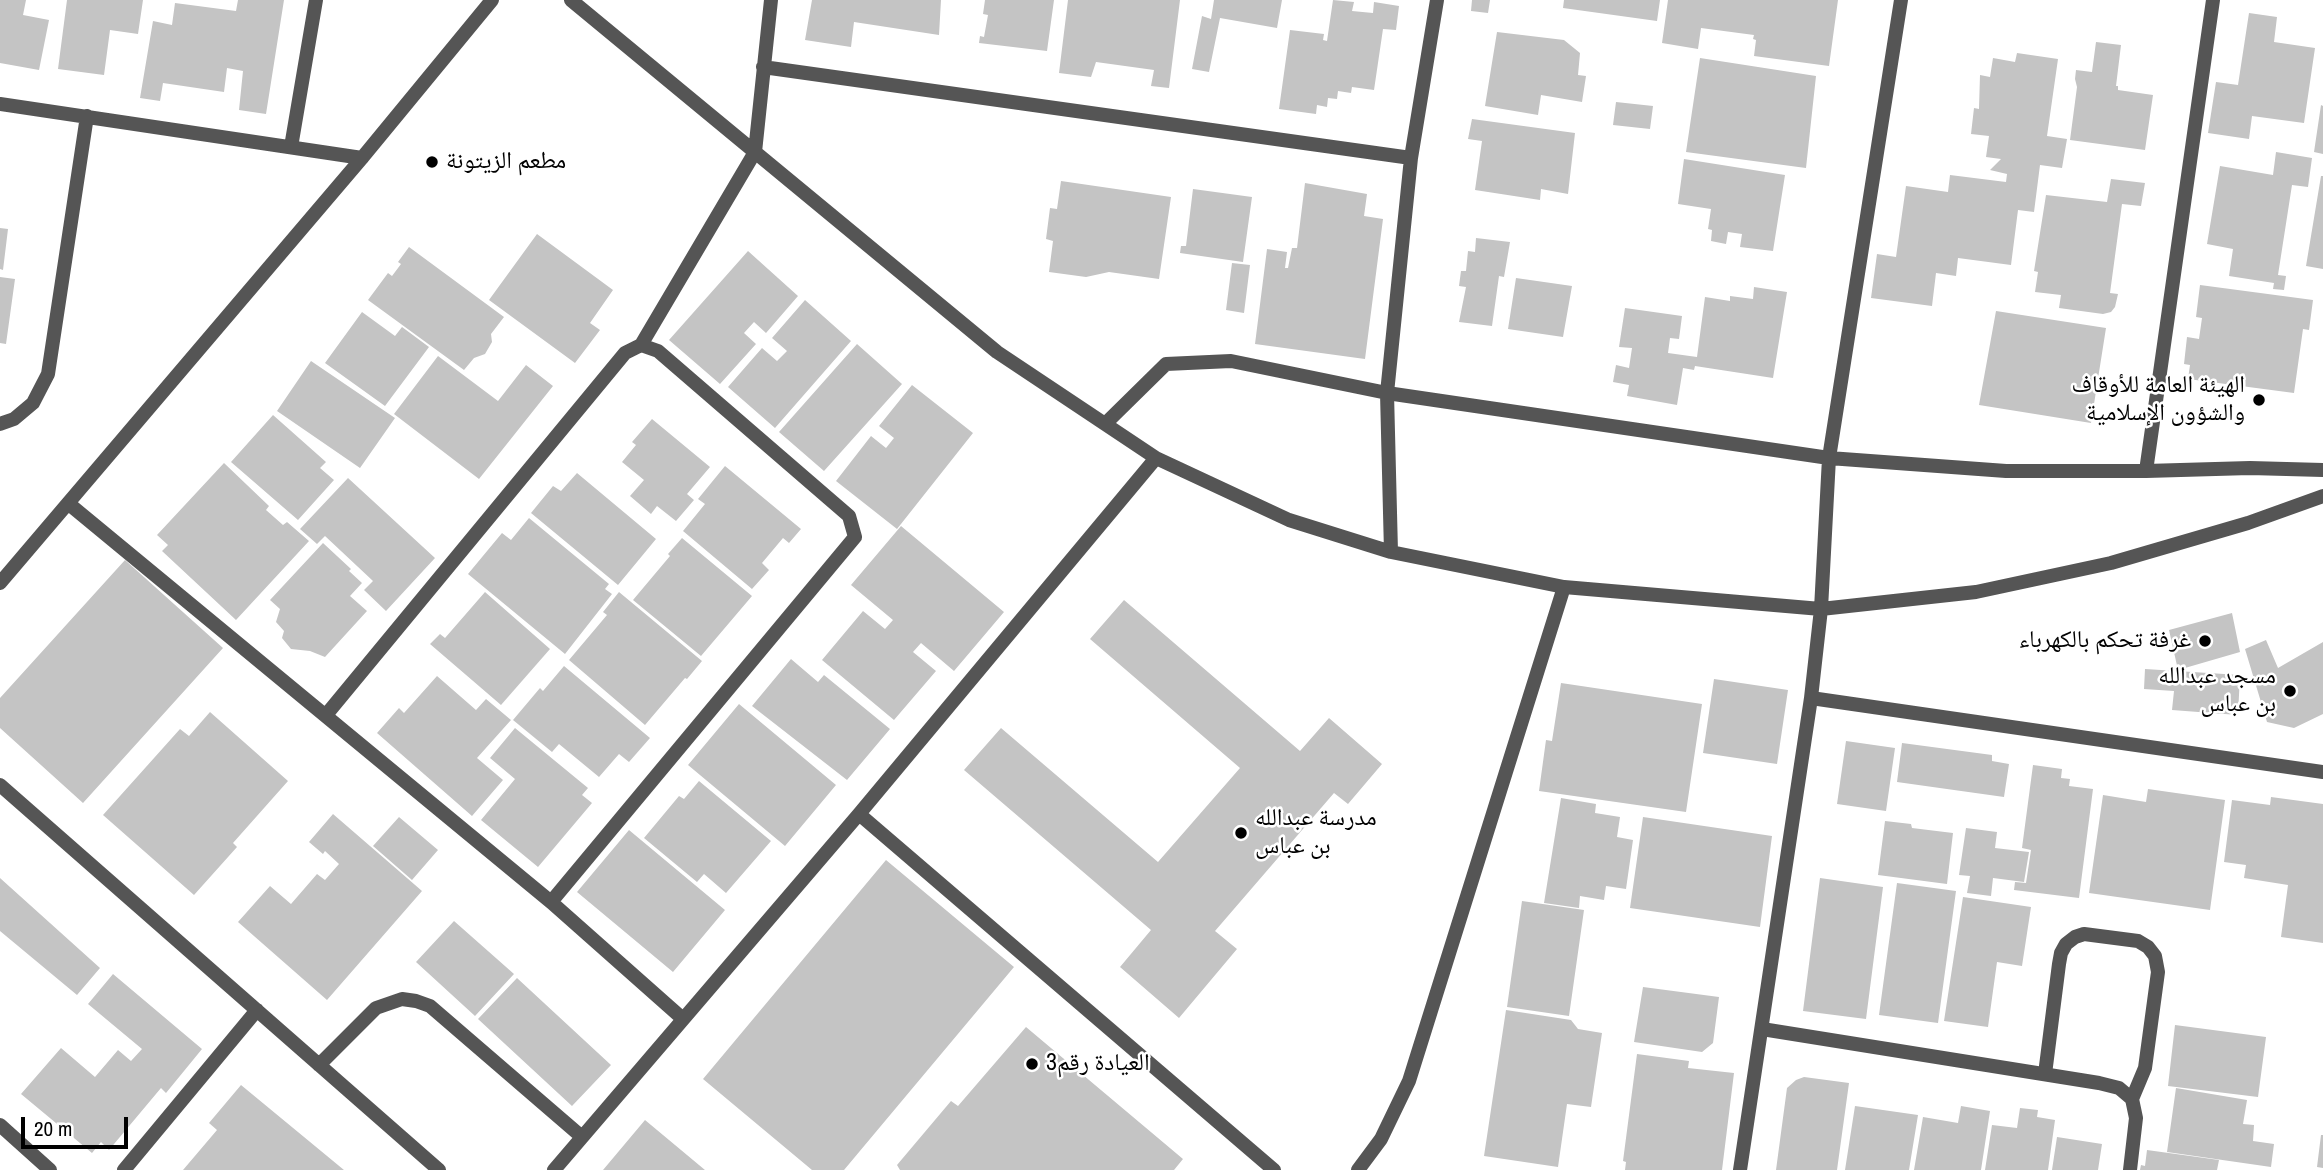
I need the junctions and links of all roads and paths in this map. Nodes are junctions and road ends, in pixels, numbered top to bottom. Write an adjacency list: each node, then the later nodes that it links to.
1 (316, 0): 11 (street)
2 (492, 0): 13 (street)
3 (571, 0): 12 (street)
4 (771, 0): 8 (street)
5 (1437, 0): 14 (street)
6 (1901, 0): 20 (street)
7 (2213, 0): 22 (street)
8 (763, 67): 12 (street); 14 (street)
9 (0, 104): 10 (street)
10 (87, 116): 11 (street); 17 (street)
11 (291, 147): 13 (street)
12 (755, 152): 15 (street); 18 (street)
13 (362, 158): 24 (street)
14 (1411, 158): 16 (street)
15 (641, 345): 30 (street); 34 (street)
16 (1387, 393): 18 (street); 20 (street); 25 (street)
17 (0, 424)
18 (1105, 424): 19 (street)
19 (1156, 458): 25 (street); 33 (street)
20 (1829, 458): 22 (street); 28 (street)
21 (2323, 470): 22 (street)
22 (2146, 471)
23 (2323, 496): 28 (street)
24 (69, 504): 26 (street); 30 (street)
25 (1391, 552): 27 (street)
26 (0, 583)
27 (1564, 587): 28 (street); 48 (street)
28 (1821, 609): 29 (street)
29 (1811, 698): 31 (street); 37 (street)
30 (326, 715): 34 (street)
31 (2323, 772)
32 (0, 785): 35 (street)
33 (859, 814): 36 (street); 47 (street)
34 (551, 902): 36 (street)
35 (257, 1010): 38 (street); 44 (street)
36 (683, 1019): 42 (street)
37 (1762, 1029): 39 (street); 49 (street)
38 (320, 1065): 42 (street); 45 (street)
39 (2046, 1074): 40 (street); 40 (street)
40 (2132, 1099): 50 (street)
41 (0, 1125): 43 (street)
42 (582, 1137): 46 (street)
43 (50, 1170)
44 (124, 1170)
45 (439, 1170)
46 (554, 1170)
47 (1274, 1170)
48 (1358, 1170)
49 (1740, 1170)
50 (2130, 1170)

